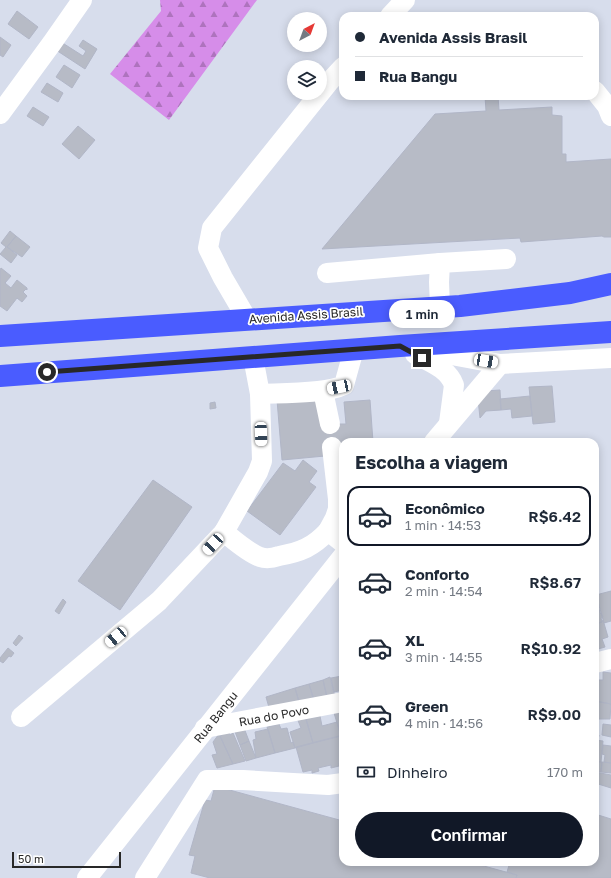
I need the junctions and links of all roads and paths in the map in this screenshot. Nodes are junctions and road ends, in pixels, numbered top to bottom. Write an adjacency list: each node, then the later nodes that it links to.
1 (82, 0): 6 (street)
2 (405, 0): 3 (street)
3 (394, 12)
4 (339, 71): 13 (street)
5 (599, 96): 7 (street)
6 (0, 114)
7 (611, 116)
8 (506, 259): 9 (street)
9 (440, 263): 10 (street); 12 (street)
10 (328, 273)
11 (611, 284): 12 (main road, Avenida Assis Brasil)
12 (440, 307): 13 (main road, Avenida Assis Brasil)
13 (247, 319): 15 (main road, Avenida Assis Brasil)
14 (611, 332): 16 (main road)
15 (0, 336)
16 (400, 346): 17 (main road); 20 (street); 24 (street)
17 (354, 349): 18 (main road); 22 (street)
18 (253, 357): 21 (main road); 23 (street)
19 (611, 358): 20 (street)
20 (500, 364): 24 (street)
21 (0, 376)
22 (323, 391): 23 (street); 25 (street)
23 (260, 394): 29 (street)
24 (449, 423): 26 (street)
25 (330, 424)
26 (437, 438)
27 (332, 447): 28 (street)
28 (328, 531): 29 (street); 30 (street)
29 (224, 532): 35 (street)
30 (339, 540)
31 (339, 561): 36 (street, Rua Bangu)
32 (611, 658): 33 (street)
33 (599, 662)
34 (339, 703): 36 (street, Rua do Povo)
35 (21, 717)
36 (205, 728): 38 (street, Rua Bangu)
37 (339, 783): 39 (street)
38 (86, 878)
39 (145, 878)

